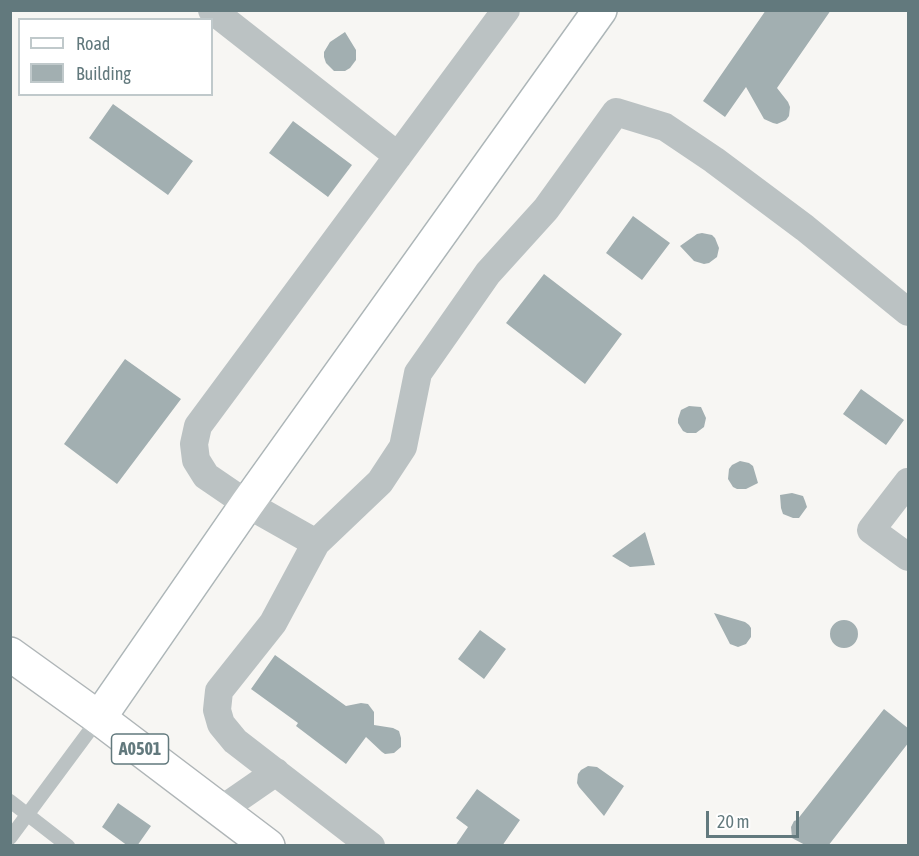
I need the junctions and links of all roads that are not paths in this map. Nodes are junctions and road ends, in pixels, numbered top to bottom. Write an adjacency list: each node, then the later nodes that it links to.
1 (212, 10): 4 (street)
2 (506, 10): 4 (street)
3 (600, 10): 7 (main road)
4 (398, 156): 7 (street)
5 (909, 312): 8 (street)
6 (909, 482): 9 (street)
7 (247, 504): 8 (street); 11 (main road)
8 (316, 543): 12 (street)
9 (909, 557)
10 (10, 654): 11 (main road, A0501)
11 (99, 718): 14 (main road, A0501); 15 (lane)
12 (276, 772): 14 (street); 19 (street)
13 (10, 801): 15 (lane)
14 (221, 810): 18 (main road, A0501)
15 (28, 814): 16 (lane); 17 (lane)
16 (10, 838)
17 (68, 846)
18 (268, 846)
19 (371, 846)

